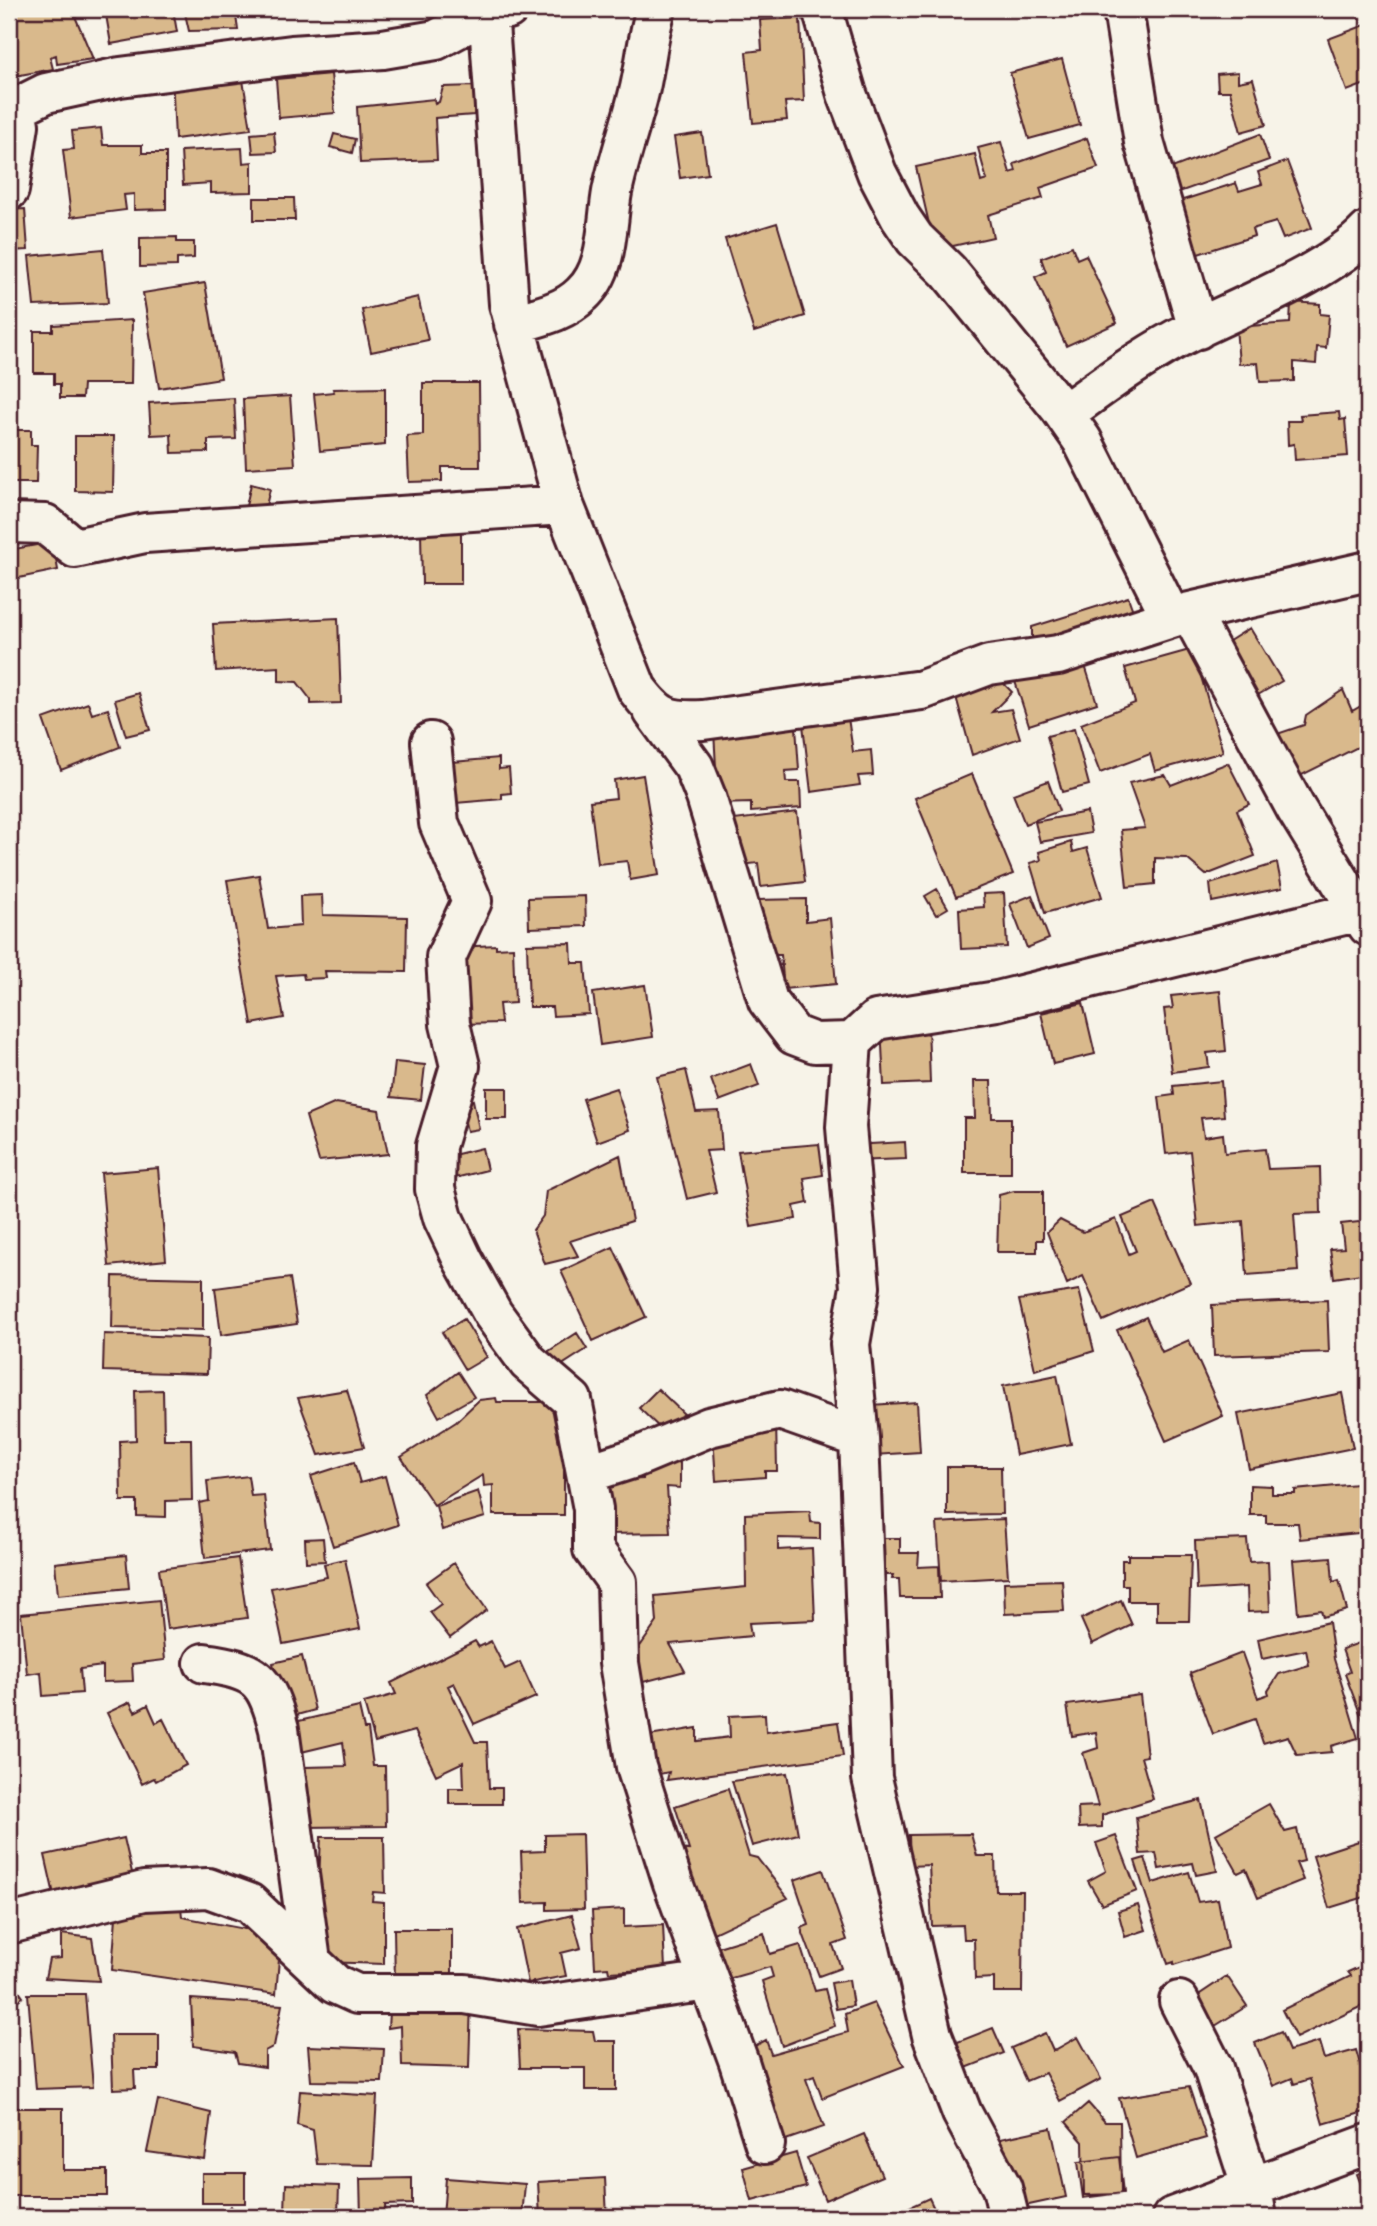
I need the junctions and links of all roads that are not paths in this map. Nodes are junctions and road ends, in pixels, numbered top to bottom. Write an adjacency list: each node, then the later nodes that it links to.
1 (656, 9): 8 (street)
2 (822, 9): 10 (street)
3 (1123, 9): 9 (street)
4 (495, 10): 5 (street); 8 (street)
5 (12, 101): 6 (street)
6 (9, 190)
7 (1368, 231): 9 (street)
8 (514, 324): 11 (street)
9 (1198, 329): 10 (street)
10 (1063, 414): 14 (street)
11 (564, 505): 12 (street); 15 (street)
12 (9, 523)
13 (1368, 572): 14 (street)
14 (1180, 615): 15 (street); 17 (street)
15 (653, 711): 18 (street)
16 (431, 742): 20 (street)
17 (1365, 915): 18 (street)
18 (852, 1042): 19 (street)
19 (859, 1438): 20 (street); 29 (street)
20 (588, 1473): 24 (street)
21 (204, 1663): 23 (street)
22 (9, 1924): 23 (street)
23 (311, 1961): 24 (street)
24 (708, 1981): 26 (street)
25 (1179, 2001): 28 (street)
26 (765, 2144)
27 (1368, 2144): 28 (street)
28 (1254, 2203): 30 (street)
29 (1009, 2217)
30 (1172, 2217)

